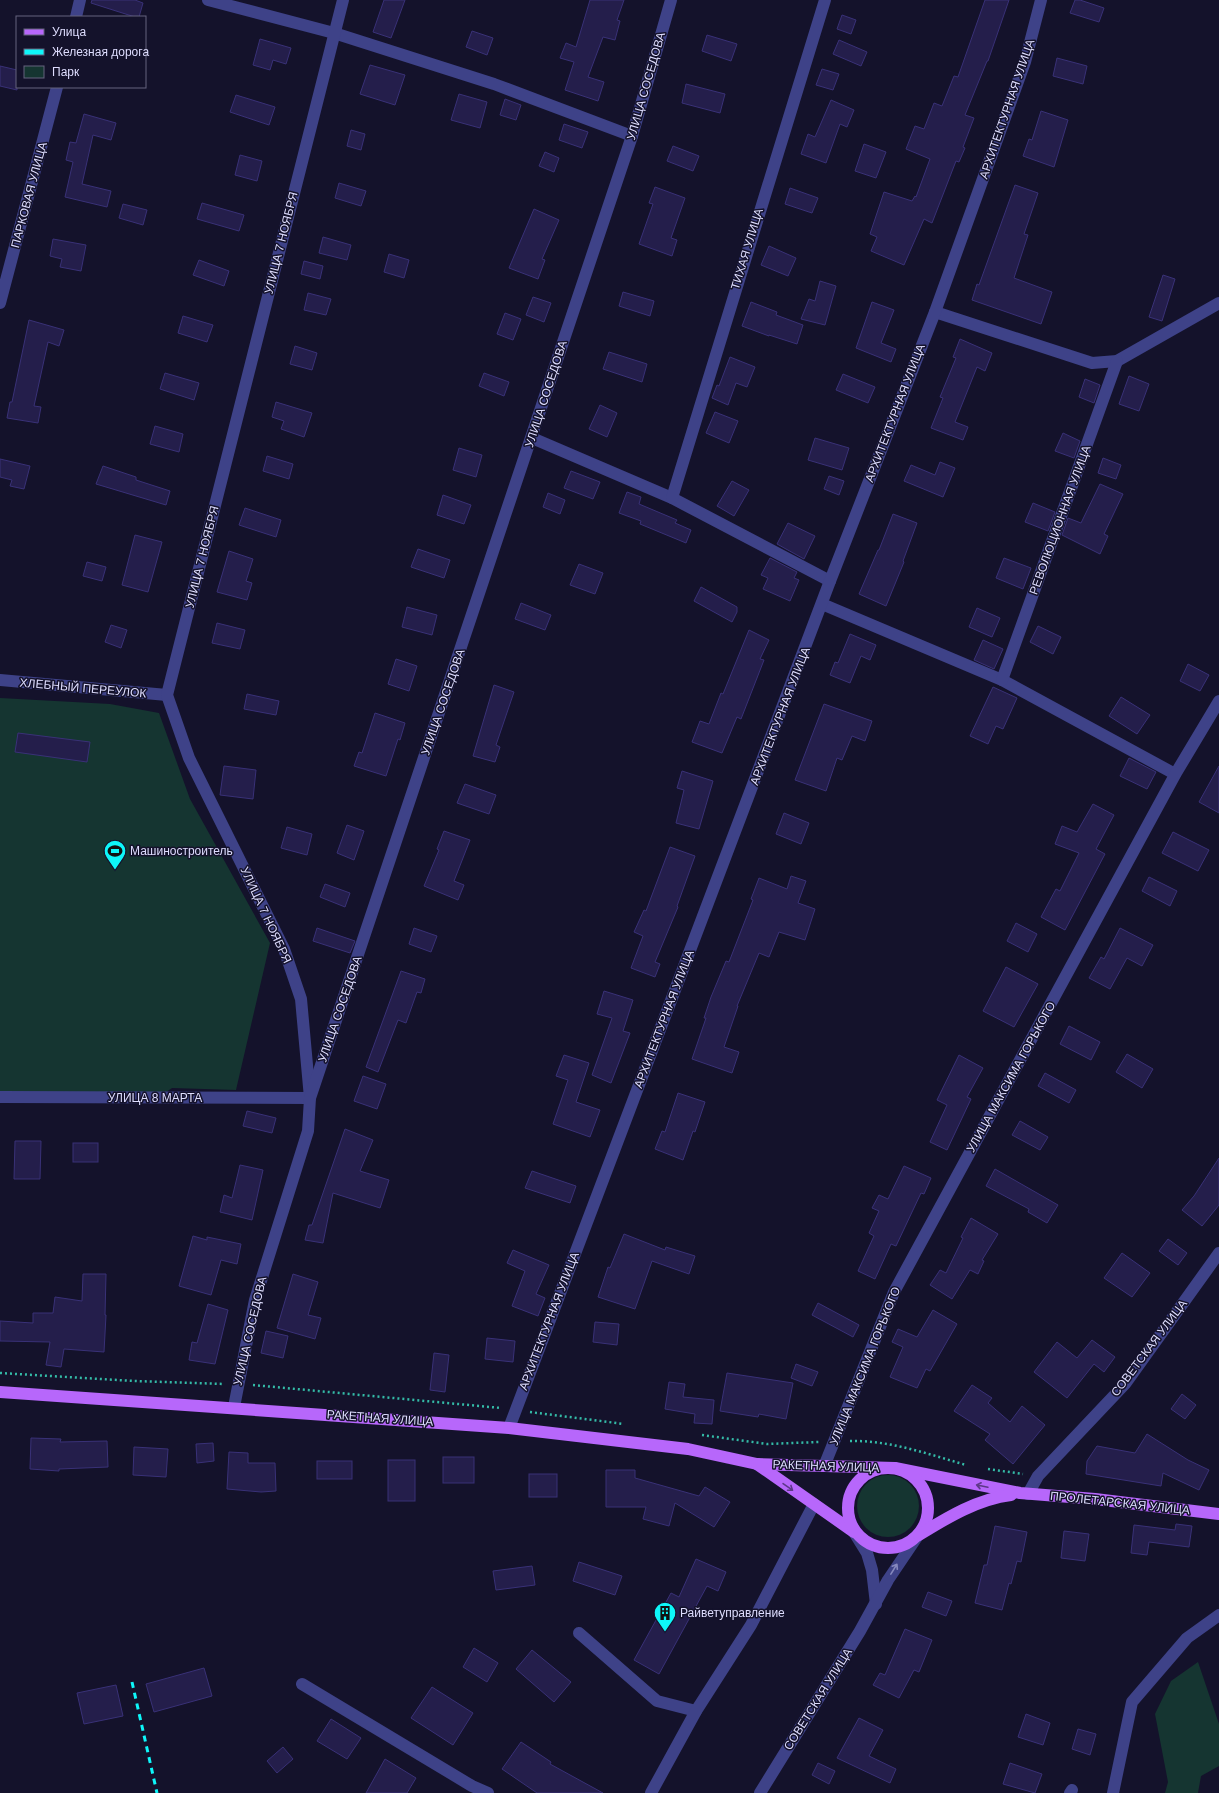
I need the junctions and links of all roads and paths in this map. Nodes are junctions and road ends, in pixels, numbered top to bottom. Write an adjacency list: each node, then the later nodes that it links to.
1 (80, 0): 7 (street)
2 (208, 0): 8 (street)
3 (343, 0): 8 (street, УЛИЦА 7 НОЯБРЯ)
4 (671, 0): 10 (street, УЛИЦА СОСЕДОВА)
5 (825, 0): 16 (street, ТИХАЯ УЛИЦА)
6 (1041, 0): 13 (street, АРХИТЕКТУРНАЯ УЛИЦА)
7 (76, 16)
8 (334, 33): 10 (street); 21 (street, УЛИЦА 7 НОЯБРЯ)
9 (57, 88): 12 (street, ПАРКОВАЯ УЛИЦА)
10 (632, 136): 15 (street, УЛИЦА СОСЕДОВА)
11 (1219, 303): 14 (street)
12 (0, 304)
13 (935, 312): 14 (street); 17 (street, АРХИТЕКТУРНАЯ УЛИЦА)
14 (1117, 361): 20 (street, РЕВОЛЮЦИОННАЯ УЛИЦА)
15 (532, 438): 16 (street); 25 (street, УЛИЦА СОСЕДОВА)
16 (672, 498): 17 (street)
17 (830, 581): 18 (street, АРХИТЕКТУРНАЯ УЛИЦА)
18 (822, 604): 20 (street); 29 (street, АРХИТЕКТУРНАЯ УЛИЦА)
19 (0, 680): 21 (street, ХЛЕБНЫЙ ПЕРЕУЛОК)
20 (1002, 680): 23 (street)
21 (167, 695): 25 (street, УЛИЦА 7 НОЯБРЯ)
22 (1219, 701): 23 (street, УЛИЦА МАКСИМА ГОРЬКОГО)
23 (1176, 774): 31 (street, УЛИЦА МАКСИМА ГОРЬКОГО)
24 (0, 1097): 25 (street, УЛИЦА 8 МАРТА)
25 (310, 1098): 28 (street, УЛИЦА СОСЕДОВА)
26 (1219, 1253): 33 (street, СОВЕТСКАЯ УЛИЦА)
27 (0, 1392): 28 (main road, РАКЕТНАЯ УЛИЦА)
28 (234, 1407): 29 (main road, РАКЕТНАЯ УЛИЦА)
29 (509, 1428): 30 (main road, РАКЕТНАЯ УЛИЦА)
30 (757, 1464): 31 (main road, РАКЕТНАЯ УЛИЦА); 34 (main road, РАКЕТНАЯ УЛИЦА, one-way to 34)
31 (825, 1464): 32 (main road, РАКЕТНАЯ УЛИЦА)
32 (895, 1468): 33 (main road, ПРОЛЕТАРСКАЯ УЛИЦА, one-way to 32); 36 (main road); 37 (main road)
33 (1024, 1494): 35 (main road, ПРОЛЕТАРСКАЯ УЛИЦА); 37 (main road, ПРОЛЕТАРСКАЯ УЛИЦА)
34 (814, 1504): 36 (main road, РАКЕТНАЯ УЛИЦА); 42 (street)
35 (1219, 1514)
36 (854, 1532): 37 (main road); 38 (street)
37 (917, 1537): 38 (street, СОВЕТСКАЯ УЛИЦА, one-way to 37)
38 (876, 1604): 45 (street, СОВЕТСКАЯ УЛИЦА)
39 (1219, 1615): 46 (street)
40 (579, 1633): 42 (street)
41 (302, 1684): 43 (street)
42 (696, 1711): 44 (street)
43 (488, 1793)
44 (651, 1793)
45 (760, 1793)
46 (1114, 1793)

